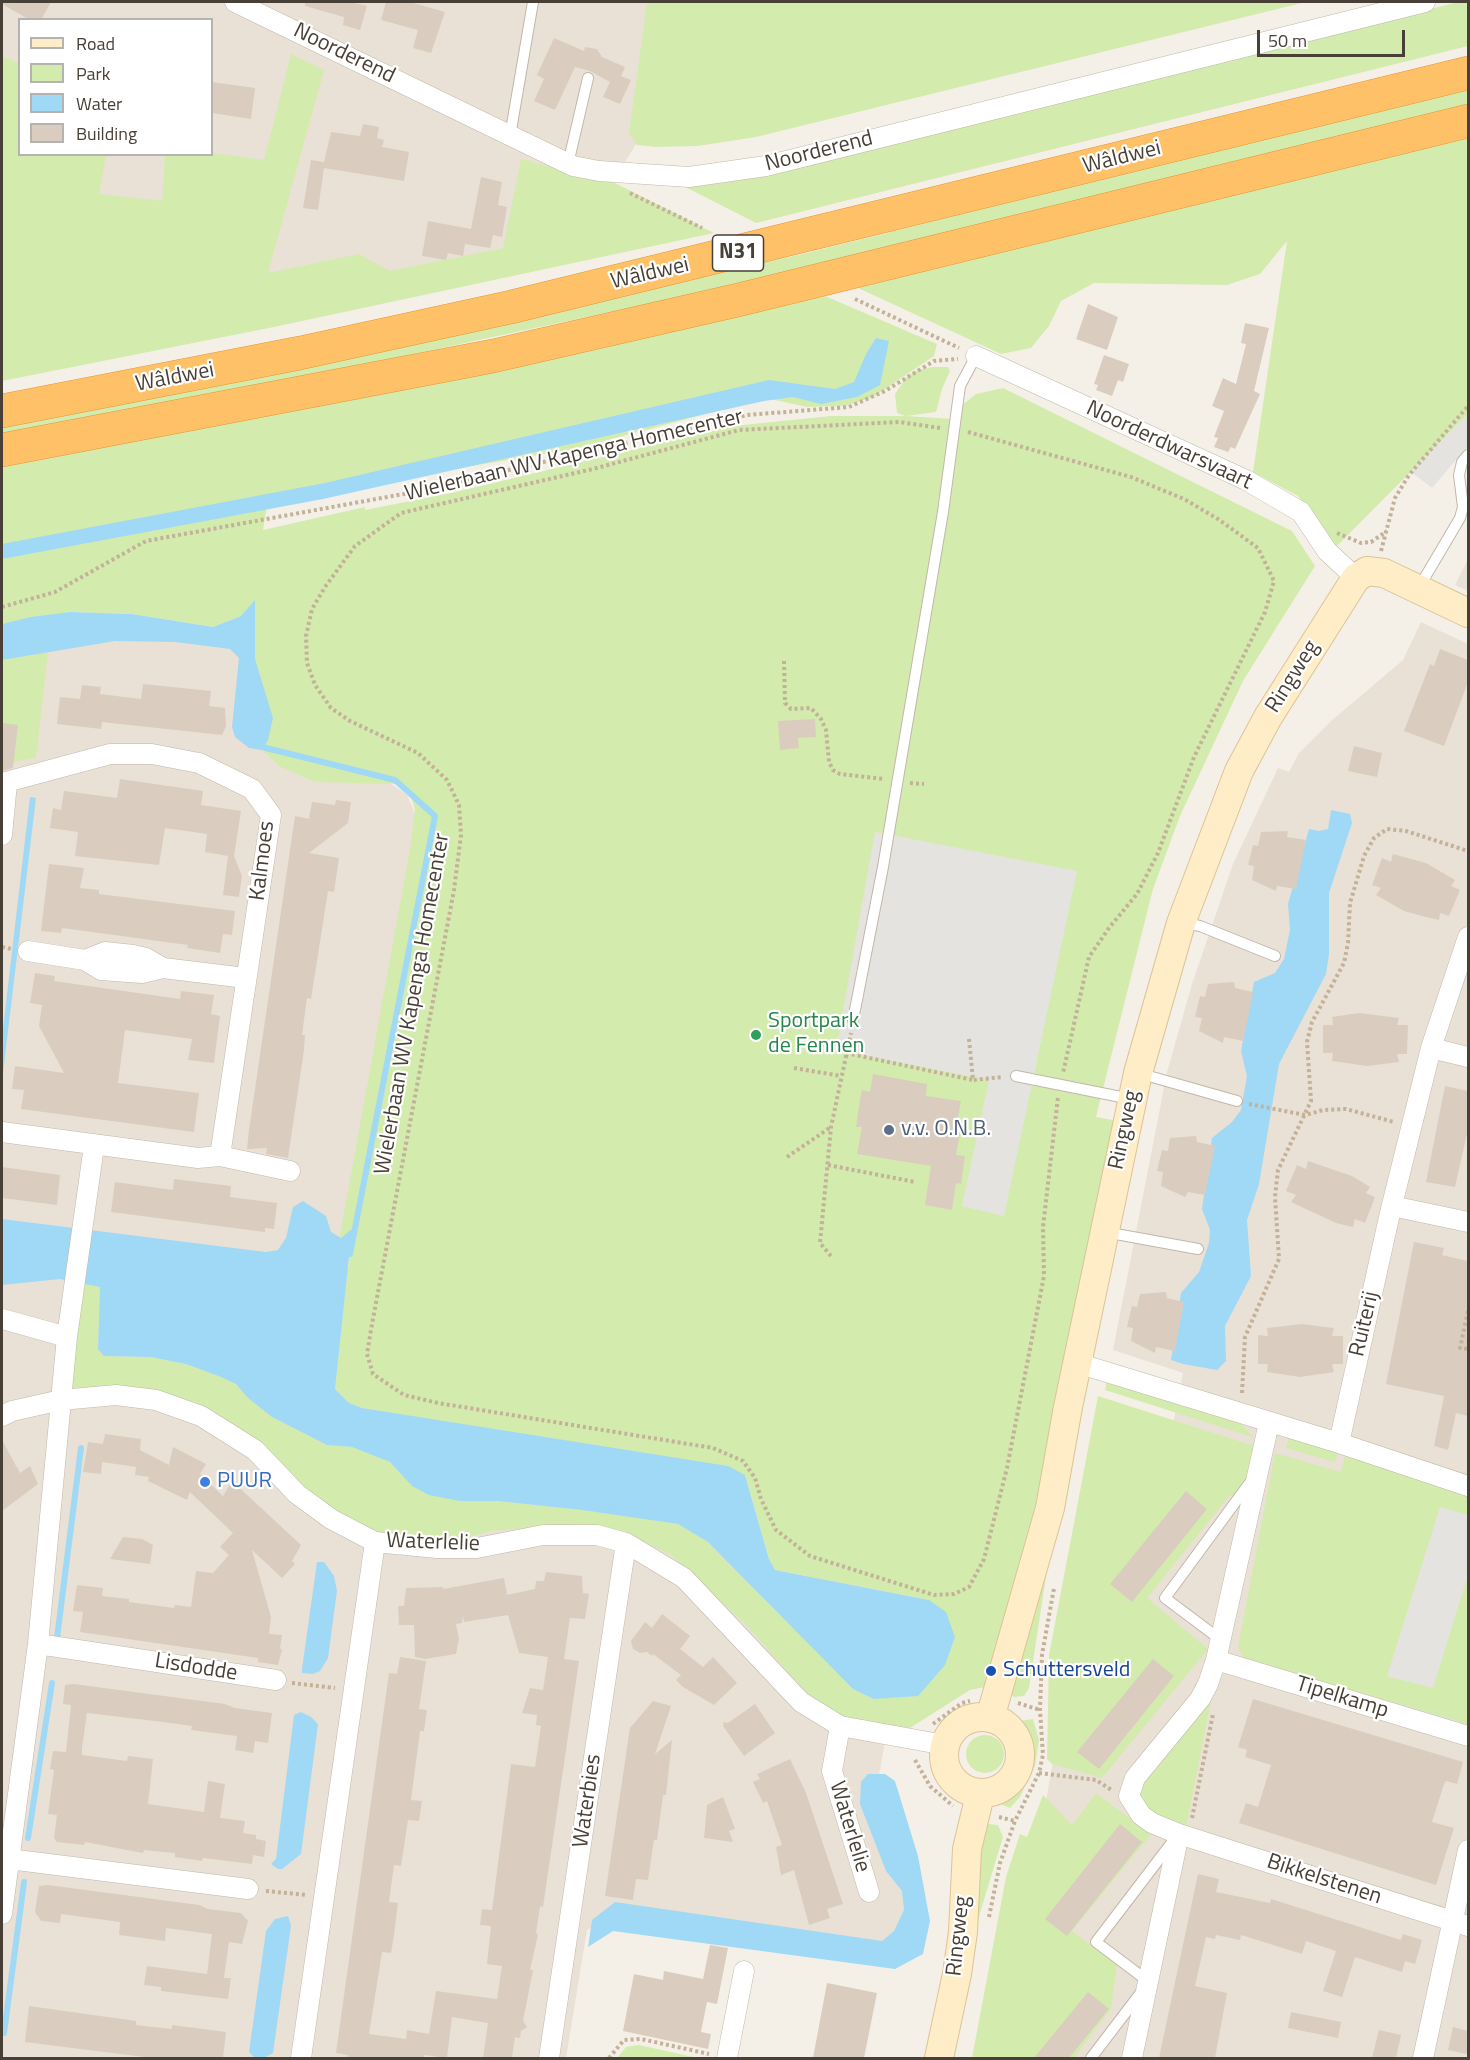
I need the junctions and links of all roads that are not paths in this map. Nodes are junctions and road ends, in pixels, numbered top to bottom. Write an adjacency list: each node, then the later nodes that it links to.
1 (235, 2): 7 (street, Noorderend)
2 (533, 2): 7 (lane)
3 (1425, 2): 8 (street, Noorderend)
4 (1468, 73): 10 (highway, Wâldwei / N31)
5 (588, 78): 8 (lane)
6 (1468, 121): 11 (highway, Wâldwei / N31)
7 (510, 136): 8 (street, Noorderend)
8 (568, 164)
9 (976, 356): 13 (street, Noorderdwarsvaart); 23 (lane)
10 (2, 411)
11 (2, 450)
12 (1468, 455): 14 (lane)
13 (1364, 574): 14 (main road, Noorderdwarsvaart); 18 (main road, Ringweg)
14 (1418, 589): 15 (main road, Noorderdwarsvaart)
15 (1468, 613)
16 (4, 783): 17 (street, Kalmoes); 22 (street, Kalmoes)
17 (2, 835)
18 (1181, 923): 21 (lane); 27 (main road, Ringweg)
19 (1468, 937): 24 (street, Ruiterij)
20 (28, 951): 22 (street)
21 (1275, 956)
22 (246, 978): 31 (street, Kalmoes)
23 (853, 1020)
24 (1431, 1048): 25 (street); 33 (street, Ruiterij)
25 (1468, 1057)
26 (1016, 1076): 27 (lane)
27 (1134, 1086): 28 (lane); 35 (main road, Ringweg)
28 (1237, 1101)
29 (2, 1131): 30 (street)
30 (94, 1146): 31 (street); 38 (street)
31 (220, 1156): 32 (street)
32 (290, 1171)
33 (1392, 1206): 34 (street); 43 (street, Ruiterij)
34 (1468, 1222)
35 (1104, 1232): 36 (lane); 39 (main road, Ringweg)
36 (1198, 1249)
37 (2, 1319): 38 (street)
38 (67, 1337): 40 (street)
39 (1077, 1363): 42 (street); 52 (main road, Ringweg)
40 (61, 1400): 41 (street, Waterlelie); 46 (street, Waterlelie); 49 (street)
41 (2, 1416)
42 (1269, 1423): 43 (street); 44 (street)
43 (1339, 1443): 45 (street)
44 (1260, 1469): 48 (street); 48 (lane)
45 (1468, 1486)
46 (375, 1542): 47 (street, Waterlelie); 66 (street)
47 (626, 1543): 53 (street, Waterlelie); 67 (street, Waterbies)
48 (1221, 1640): 50 (street)
49 (38, 1644): 51 (street, Lisdodde); 59 (street)
50 (1216, 1660): 54 (street, Tipelkamp); 57 (street)
51 (276, 1680)
52 (990, 1718): 55 (main road); 56 (main road)
53 (840, 1726): 55 (street, Waterlelie); 61 (street, Waterlelie)
54 (1468, 1736)
55 (945, 1745): 56 (main road)
56 (977, 1804): 69 (main road, Ringweg)
57 (1184, 1835): 63 (street, Bikkelstenen); 65 (street); 65 (lane)
58 (1468, 1850): 63 (street)
59 (9, 1859): 60 (street); 62 (street)
60 (248, 1889)
61 (869, 1892)
62 (2, 1914)
63 (1461, 1923): 72 (street)
64 (744, 1971): 68 (street)
65 (1149, 1982): 70 (lane); 71 (street)
66 (301, 2058)
67 (549, 2058)
68 (727, 2058)
69 (939, 2058)
70 (1091, 2058)
71 (1132, 2058)
72 (1423, 2058)

